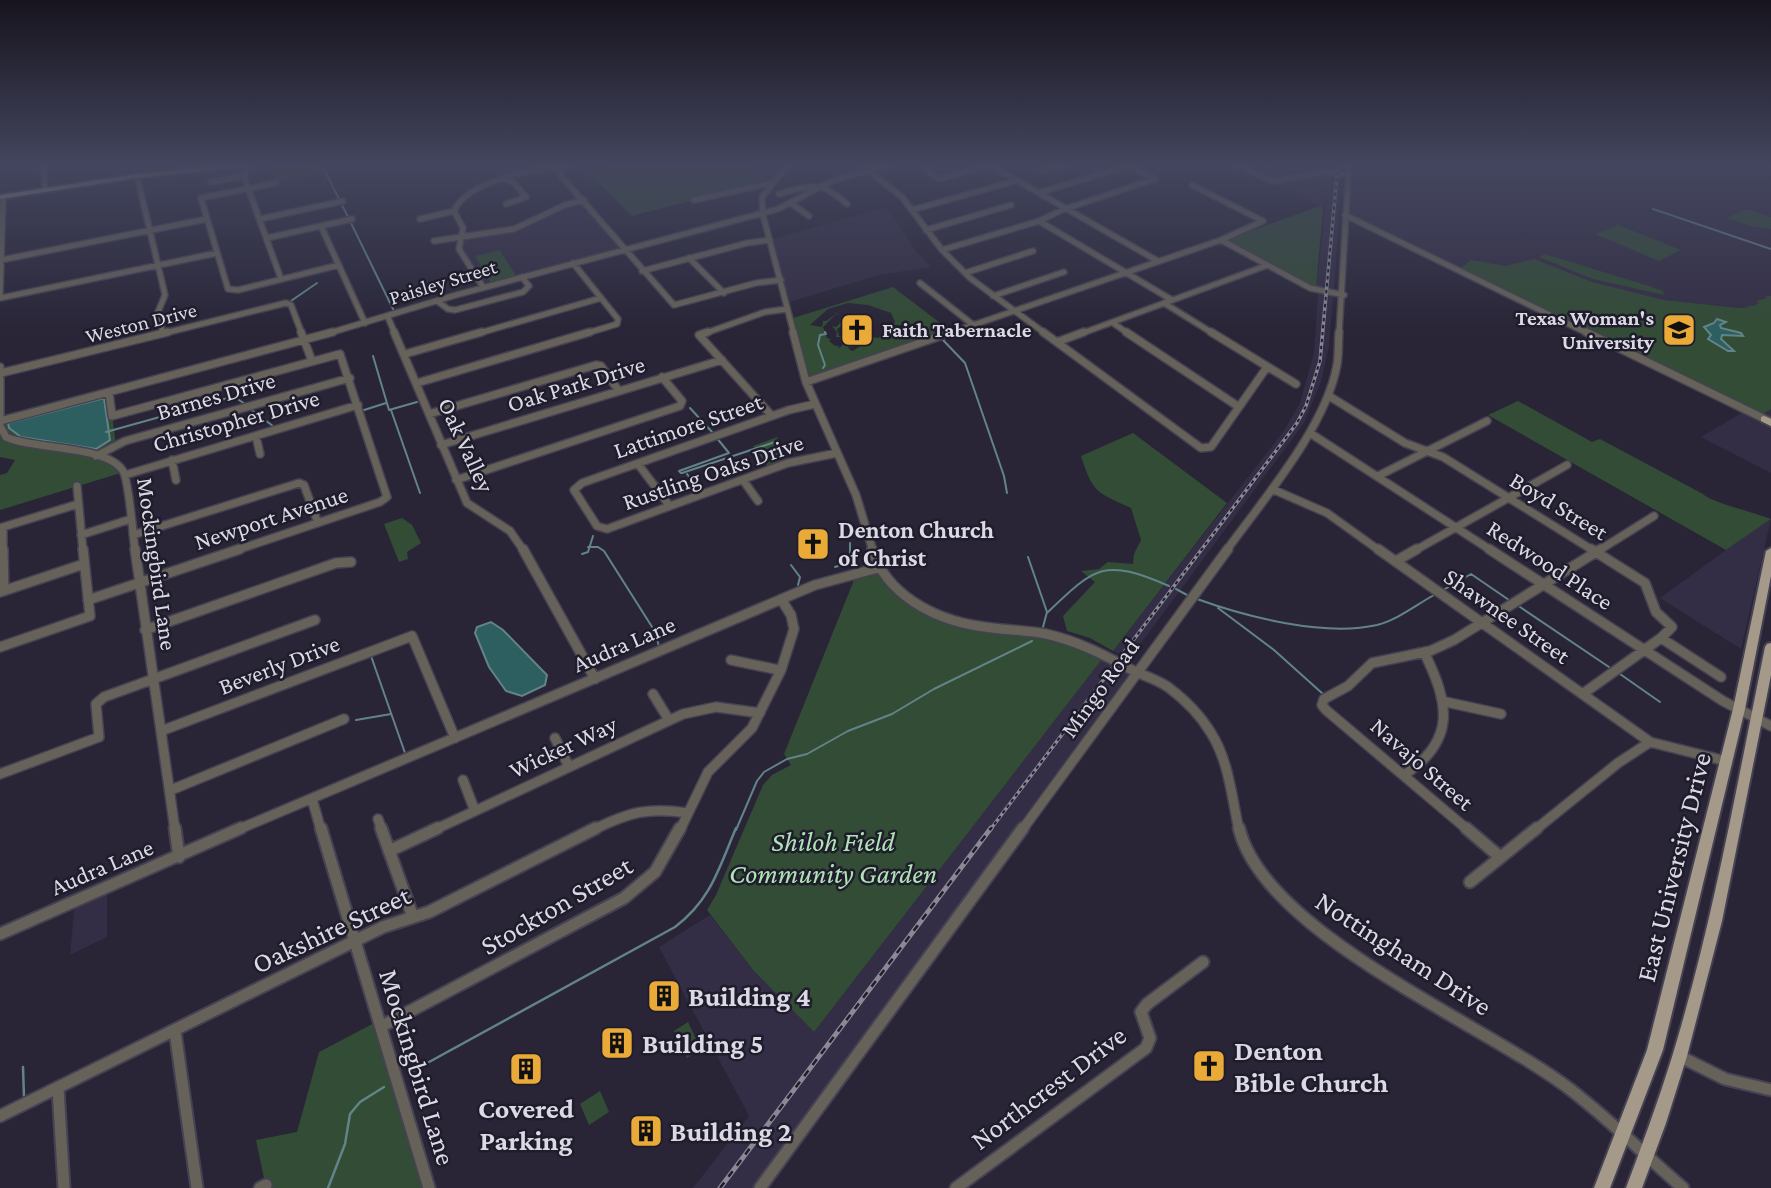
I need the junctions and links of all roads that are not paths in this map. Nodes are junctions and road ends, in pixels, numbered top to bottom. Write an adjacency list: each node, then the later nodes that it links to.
1 (2, 219): 28 (street)
2 (147, 219): 22 (street)
3 (205, 219): 22 (street)
4 (207, 219): 32 (street)
5 (260, 219): 24 (street)
6 (350, 219): 20 (street)
7 (458, 219): 23 (street)
8 (534, 219): 23 (street)
9 (601, 219): 29 (street)
10 (738, 219): 29 (street, Paisley Street)
11 (765, 219): 25 (street)
12 (919, 219): 21 (street)
13 (962, 219): 21 (street)
14 (1042, 219): 19 (street)
15 (1087, 219): 35 (street)
16 (1261, 219): 26 (street)
17 (1345, 219): 50 (street, Mingo Road)
18 (1354, 219): 93 (street)
19 (1039, 221): 30 (street); 42 (street)
20 (321, 226): 24 (street); 37 (street)
21 (926, 230): 30 (street)
22 (150, 231): 34 (street); 39 (street)
23 (460, 237): 27 (street); 48 (street)
24 (267, 238): 45 (street)
25 (770, 240): 33 (street); 46 (street)
26 (1221, 240): 35 (street); 38 (street)
27 (434, 242)
28 (1, 248): 34 (street)
29 (626, 249): 36 (street, Paisley Street); 40 (street)
30 (942, 250): 43 (street)
31 (1033, 251): 43 (street)
32 (217, 253): 39 (street); 45 (street)
33 (690, 258): 40 (street); 49 (street)
34 (1, 260): 52 (street)
35 (1156, 260): 42 (street)
36 (573, 263): 44 (street, Paisley Street); 53 (street)
37 (339, 265): 45 (street); 61 (street)
38 (1268, 265): 50 (street); 54 (street)
39 (159, 266): 52 (street); 65 (street)
40 (642, 271): 49 (street)
41 (1064, 272): 51 (street)
42 (1124, 272): 54 (street); 58 (street)
43 (965, 273): 51 (street)
44 (522, 277): 48 (street, Paisley Street); 55 (street)
45 (281, 279)
46 (781, 280): 49 (street); 57 (street)
47 (920, 284): 63 (street)
48 (483, 287): 55 (street, Paisley Street)
49 (724, 293)
50 (1343, 295): 85 (street, Mingo Road)
51 (993, 296): 58 (street)
52 (0, 298)
53 (601, 298): 68 (street); 81 (street)
54 (1172, 300): 56 (street)
55 (437, 301): 59 (street, Paisley Street)
56 (1164, 303): 62 (street); 73 (street)
57 (787, 309): 70 (street); 80 (street)
58 (1013, 310): 63 (street); 67 (street)
59 (388, 317): 61 (street, Paisley Street); 68 (street, Oak Valley)
60 (225, 318): 64 (street); 65 (street, Weston Drive); 66 (street, Weston Drive)
61 (365, 323): 66 (street, Paisley Street)
62 (1113, 323): 67 (street); 88 (street)
63 (972, 324): 80 (street)
64 (229, 329)
65 (163, 334): 69 (street, Weston Drive)
66 (304, 340): 71 (street); 79 (street, Paisley Street)
67 (1057, 342): 88 (street)
68 (405, 354): 81 (street, Oak Valley)
69 (75, 356): 74 (street); 76 (street, Weston Drive)
70 (722, 360): 78 (street, Oak Park Drive); 90 (street)
71 (312, 361): 77 (street); 84 (street)
72 (0, 367): 76 (street)
73 (1267, 367): 82 (street); 88 (street)
74 (76, 368)
75 (152, 369): 79 (street)
76 (1, 373): 91 (street)
77 (350, 377): 87 (street); 100 (street, Barnes Drive)
78 (662, 377): 83 (street, Oak Park Drive); 107 (street)
79 (154, 380): 84 (street, Paisley Street)
80 (806, 382): 86 (street)
81 (417, 383): 89 (street, Oak Valley)
82 (1296, 384)
83 (619, 391): 89 (street); 96 (street, Oak Park Drive)
84 (109, 392): 91 (street, Paisley Street)
85 (1329, 396): 94 (street, Mingo Road); 97 (street, Boyd Street)
86 (815, 404): 90 (street, Lattimore Street); 98 (street)
87 (358, 405): 95 (street, Christopher Drive); 117 (street, Newport Avenue)
88 (1239, 407)
89 (429, 414): 96 (street, Oak Valley)
90 (772, 416): 102 (street, Lattimore Street)
91 (0, 421): 100 (street, Mockingbird Lane)
92 (1487, 421): 97 (street)
93 (1769, 421)
94 (1310, 433): 105 (street, Redwood Place); 110 (street, Mingo Road)
95 (256, 436): 99 (street); 101 (street, Christopher Drive)
96 (442, 445): 107 (street, Oak Valley)
97 (1425, 452): 105 (street); 111 (street, Boyd Street)
98 (837, 453): 108 (street, Rustling Oaks Drive); 128 (street)
99 (260, 454)
100 (96, 456): 104 (street, Mockingbird Lane)
101 (172, 460): 104 (street, Christopher Drive); 106 (street)
102 (638, 464): 114 (street); 120 (street, Lattimore Street)
103 (1567, 465): 111 (street)
104 (125, 475): 116 (street, Mockingbird Lane)
105 (1378, 476): 119 (street, Redwood Place)
106 (176, 480)
107 (456, 480): 147 (street, Oak Valley)
108 (743, 480): 112 (street); 114 (street, Rustling Oaks Drive)
109 (77, 486): 113 (street)
110 (1272, 489): 125 (street, Shawnee Street); 144 (street, Mingo Road)
111 (1508, 498): 119 (street); 124 (street, Boyd Street)
112 (758, 501)
113 (78, 504): 118 (street); 121 (street)
114 (669, 505): 120 (street, Rustling Oaks Drive)
115 (1654, 516): 124 (street)
116 (131, 519): 121 (street); 122 (street, Mockingbird Lane)
117 (318, 523): 122 (street); 129 (street, Newport Avenue)
118 (1, 527): 131 (street)
119 (1457, 527): 125 (street); 130 (street, Redwood Place)
120 (602, 529)
121 (82, 535): 127 (street)
122 (133, 535): 129 (street, Mockingbird Lane)
123 (1771, 551): 151 (main road, East University Drive)
124 (1597, 552): 130 (street); 137 (street, Boyd Street)
125 (1396, 561): 135 (street, Shawnee Street)
126 (351, 562): 136 (street)
127 (84, 564): 131 (street); 132 (street)
128 (878, 568): 133 (street, Audra Lane); 144 (street, Nottingham Drive)
129 (139, 583): 132 (street, Newport Avenue); 136 (street, Mockingbird Lane)
130 (1544, 585): 135 (street); 140 (street, Redwood Place)
131 (2, 591)
132 (88, 595): 138 (street)
133 (781, 599): 143 (street, Stockton Street); 147 (street, Audra Lane)
134 (315, 620): 146 (street)
135 (1484, 623): 141 (street); 148 (street, Shawnee Street)
136 (145, 630): 146 (street, Mockingbird Lane)
137 (1661, 638): 140 (street); 145 (street)
138 (0, 647)
139 (1771, 647): 154 (main road, East University Drive)
140 (1644, 650): 148 (street); 151 (street, Redwood Place)
141 (1424, 652): 150 (street); 165 (street, Navajo Street)
142 (731, 660): 143 (street)
143 (779, 670): 152 (street, Stockton Street)
144 (1139, 671): 186 (street, Nottingham Drive); 191 (street, Mingo Road)
145 (1721, 677)
146 (152, 679): 158 (street, Mockingbird Lane); 164 (street)
147 (595, 679): 159 (street, Audra Lane)
148 (1584, 693): 161 (street, Shawnee Street)
149 (653, 694): 156 (street)
150 (1446, 702): 153 (street); 165 (street)
151 (1739, 709): 154 (street, Redwood Place); 162 (main road, East University Drive)
152 (760, 713): 156 (street, Wicker Way); 170 (street, Stockton Street)
153 (1500, 714)
154 (1756, 718): 157 (street, Redwood Place); 182 (main road, East University Drive)
155 (344, 719): 167 (street)
156 (669, 720): 163 (street, Wicker Way)
157 (1771, 726)
158 (161, 732): 159 (street, Beverly Drive); 167 (street, Mockingbird Lane)
159 (455, 738): 168 (street, Audra Lane)
160 (555, 738): 163 (street)
161 (1650, 742): 162 (street, Shawnee Street); 174 (street)
162 (1726, 761): 186 (main road, East University Drive)
163 (569, 767): 169 (street, Wicker Way)
164 (0, 774)
165 (1404, 775): 174 (street, Navajo Street)
166 (463, 780): 169 (street)
167 (171, 790): 173 (street, Mockingbird Lane)
168 (312, 799): 173 (street, Audra Lane); 178 (street, Mockingbird Lane)
169 (475, 811): 172 (street, Wicker Way)
170 (688, 813): 176 (street, Oakshire Street); 180 (street, Stockton Street)
171 (378, 819): 172 (street)
172 (389, 851): 176 (street)
173 (179, 856): 177 (street, Audra Lane)
174 (1500, 858): 175 (street)
175 (1470, 882)
176 (413, 917): 178 (street, Oakshire Street)
177 (0, 934)
178 (355, 941): 180 (street, Mockingbird Lane); 181 (street, Oakshire Street)
179 (1203, 962): 192 (street, Northcrest Drive)
180 (382, 1026): 190 (street, Mockingbird Lane)
181 (175, 1031): 183 (street, Oakshire Street); 189 (street)
182 (1681, 1057): 184 (street); 187 (main road, East University Drive)
183 (58, 1088): 185 (street, Oakshire Street); 188 (street)
184 (1771, 1090)
185 (0, 1116)
186 (1624, 1134): 187 (street, Nottingham Drive); 193 (main road, East University Drive)
187 (1647, 1155): 194 (main road, East University Drive); 195 (street, Nottingham Drive)
188 (64, 1188)
189 (197, 1188)
190 (429, 1188)
191 (760, 1188)
192 (956, 1188)
193 (1602, 1188)
194 (1634, 1188)
195 (1683, 1188)

